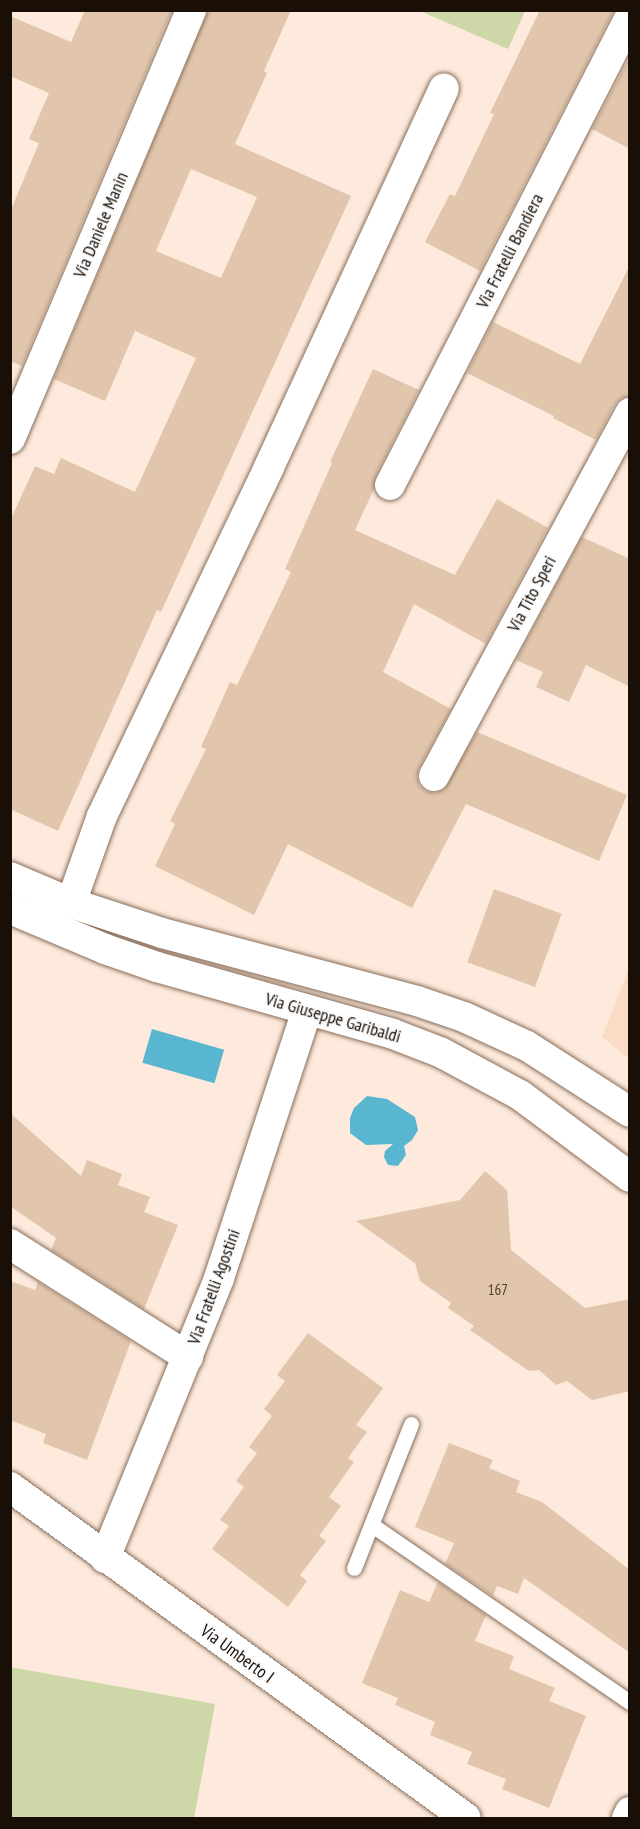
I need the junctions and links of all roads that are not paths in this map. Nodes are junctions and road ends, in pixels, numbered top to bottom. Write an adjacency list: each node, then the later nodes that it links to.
1 (191, 10): 5 (street, Via Daniele Manin)
2 (630, 17): 6 (street, Via Fratelli Bandiera)
3 (444, 89): 9 (street)
4 (630, 413): 7 (street, Via Tito Speri)
5 (10, 439)
6 (390, 484)
7 (434, 776)
8 (10, 877): 9 (street, Via Giuseppe Garibaldi)
9 (71, 903): 12 (street, Via Giuseppe Garibaldi)
10 (10, 909): 11 (street, Via Giuseppe Garibaldi)
11 (307, 1010): 13 (street, Via Giuseppe Garibaldi); 15 (street, Via Fratelli Agostini)
12 (630, 1112)
13 (630, 1177)
14 (10, 1244): 15 (street)
15 (188, 1357): 19 (street, Via Fratelli Agostini)
16 (411, 1424): 18 (lane)
17 (10, 1487): 19 (street, Via Umberto I)
18 (372, 1525): 20 (lane); 21 (lane)
19 (105, 1558): 23 (street, Via Umberto I)
20 (354, 1568)
21 (630, 1702)
22 (630, 1812): 24 (street)
23 (466, 1818)
24 (627, 1818)

